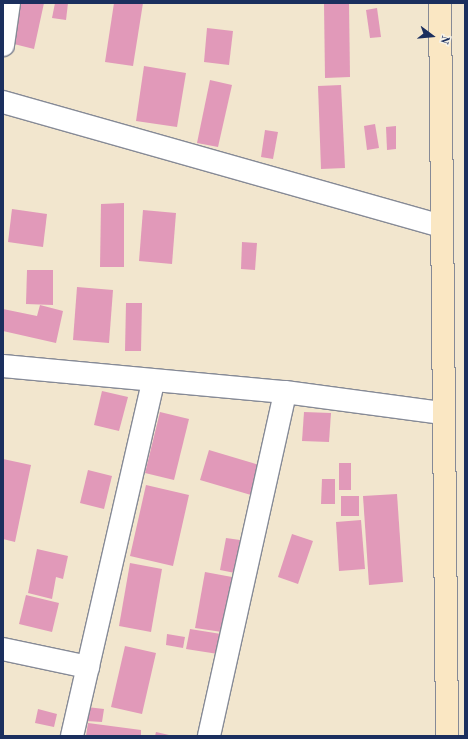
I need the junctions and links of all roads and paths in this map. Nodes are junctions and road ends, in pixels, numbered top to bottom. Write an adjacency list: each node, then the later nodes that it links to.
1 (10, 3): 3 (street)
2 (440, 3): 5 (street)
3 (3, 45)
4 (3, 102): 5 (street)
5 (441, 226): 9 (street)
6 (3, 366): 7 (street)
7 (153, 381): 8 (street); 11 (street)
8 (285, 392): 9 (street); 13 (street)
9 (443, 413): 14 (street)
10 (3, 649): 11 (street)
11 (88, 667): 12 (street)
12 (72, 736)
13 (208, 736)
14 (447, 736)

